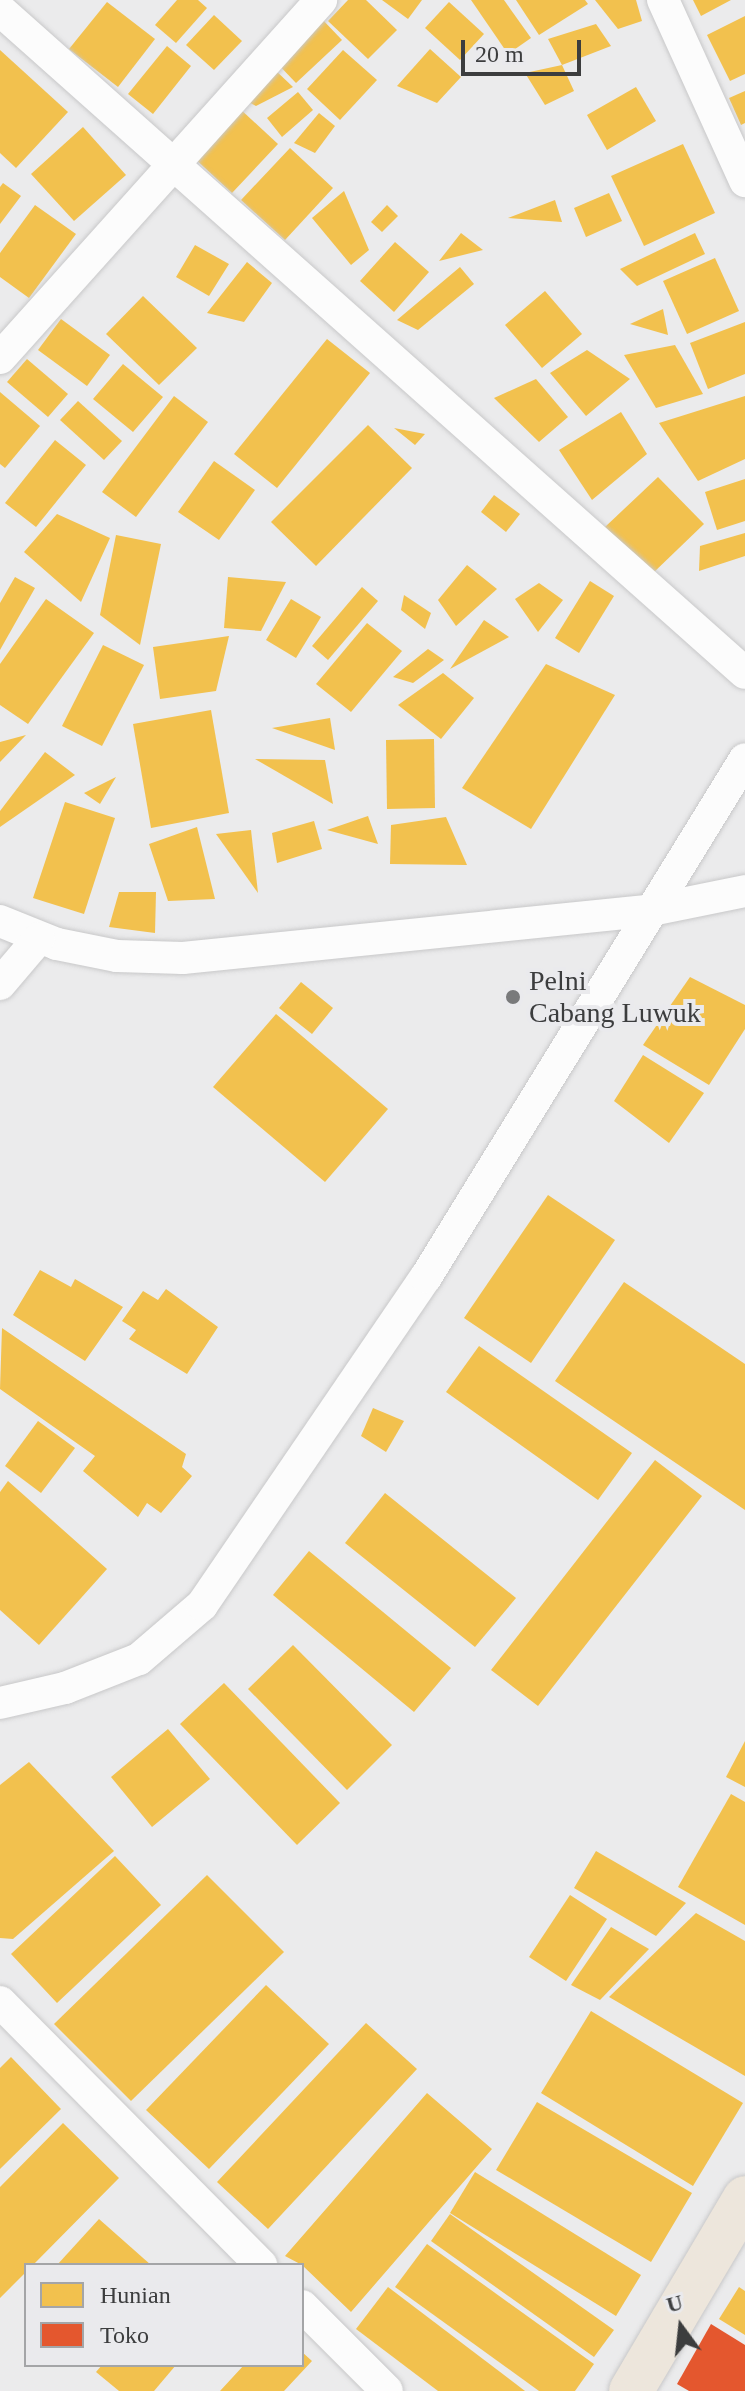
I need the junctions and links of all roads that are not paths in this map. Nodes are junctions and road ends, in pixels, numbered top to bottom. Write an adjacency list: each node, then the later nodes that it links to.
1 (321, 0): 4 (street)
2 (663, 0): 5 (street)
3 (0, 10): 4 (street)
4 (171, 163): 6 (street); 7 (street)
5 (745, 181)
6 (0, 358)
7 (745, 673)
8 (745, 759): 10 (street)
9 (745, 891): 10 (street)
10 (652, 910): 12 (street); 14 (street)
11 (0, 921): 12 (street)
12 (39, 938): 13 (street)
13 (0, 984)
14 (0, 1703)
15 (0, 2002): 17 (street)
16 (745, 2198): 20 (highway)
17 (259, 2263)
18 (304, 2308): 19 (street)
19 (387, 2391)
20 (631, 2391)

